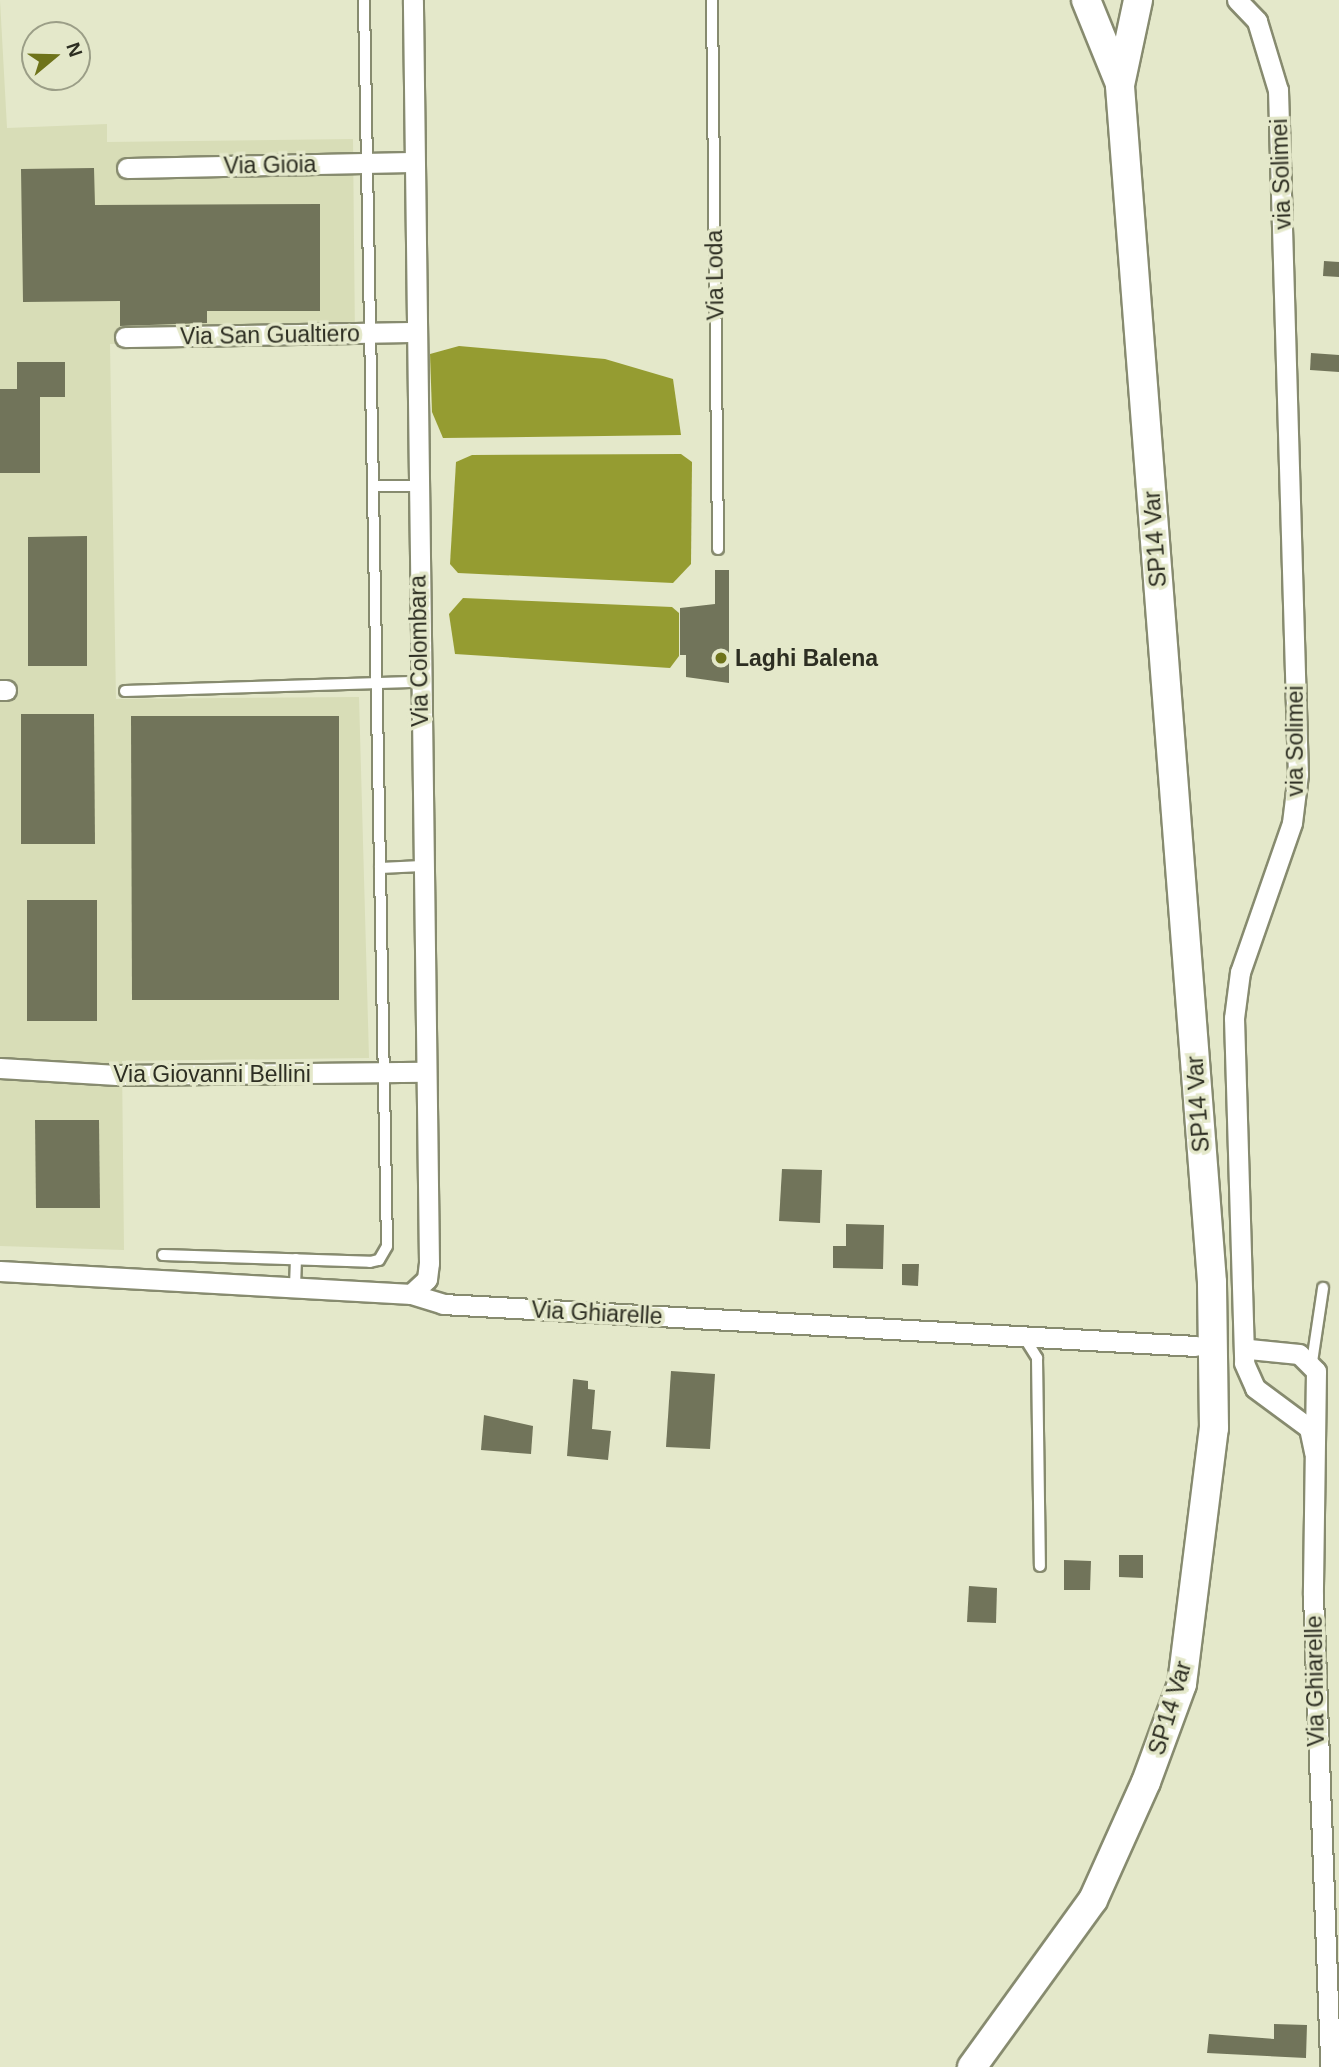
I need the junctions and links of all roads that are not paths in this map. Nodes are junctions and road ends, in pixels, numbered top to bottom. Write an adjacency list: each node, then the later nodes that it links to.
1 (365, 0): 9 (lane)
2 (413, 0): 8 (street, Via Colombara)
3 (712, 0): 16 (lane, Via Loda)
4 (1086, 0): 7 (main road)
5 (1138, 0): 7 (main road)
6 (1237, 0): 35 (street, via Solimei)
7 (1120, 85): 37 (main road, SP14 Var)
8 (413, 162): 9 (street, Via Gioia); 11 (street, Via Colombara)
9 (368, 163): 10 (street, Via Gioia); 12 (lane)
10 (127, 168)
11 (415, 332): 12 (street, Via San Gualtiero); 15 (street, Via Colombara)
12 (370, 333): 13 (street, Via San Gualtiero); 14 (lane)
13 (125, 337)
14 (373, 486): 15 (lane); 18 (lane)
15 (417, 486): 17 (street, Via Colombara)
16 (718, 549)
17 (419, 682): 18 (lane); 20 (street, Via Colombara)
18 (377, 683): 19 (lane); 21 (lane)
19 (125, 691)
20 (422, 866): 21 (lane); 23 (street, Via Colombara)
21 (380, 868): 24 (lane)
22 (0, 1068): 24 (street, Via Giovanni Bellini)
23 (425, 1072): 24 (street, Via Giovanni Bellini); 30 (street, Via Colombara)
24 (384, 1073): 26 (lane)
25 (163, 1255): 26 (lane)
26 (296, 1259): 28 (lane)
27 (0, 1271): 28 (street, Via Ghiarelle)
28 (295, 1287): 30 (street, Via Ghiarelle)
29 (1323, 1288): 34 (lane)
30 (411, 1294): 31 (street, Via Ghiarelle)
31 (1024, 1336): 32 (street, Via Ghiarelle); 36 (lane)
32 (1196, 1346)
33 (1249, 1349): 34 (street)
34 (1312, 1362): 35 (street, Via Ghiarelle)
35 (1314, 1452): 38 (street, Via Ghiarelle)
36 (1040, 1566)
37 (972, 2067)
38 (1330, 2067)

